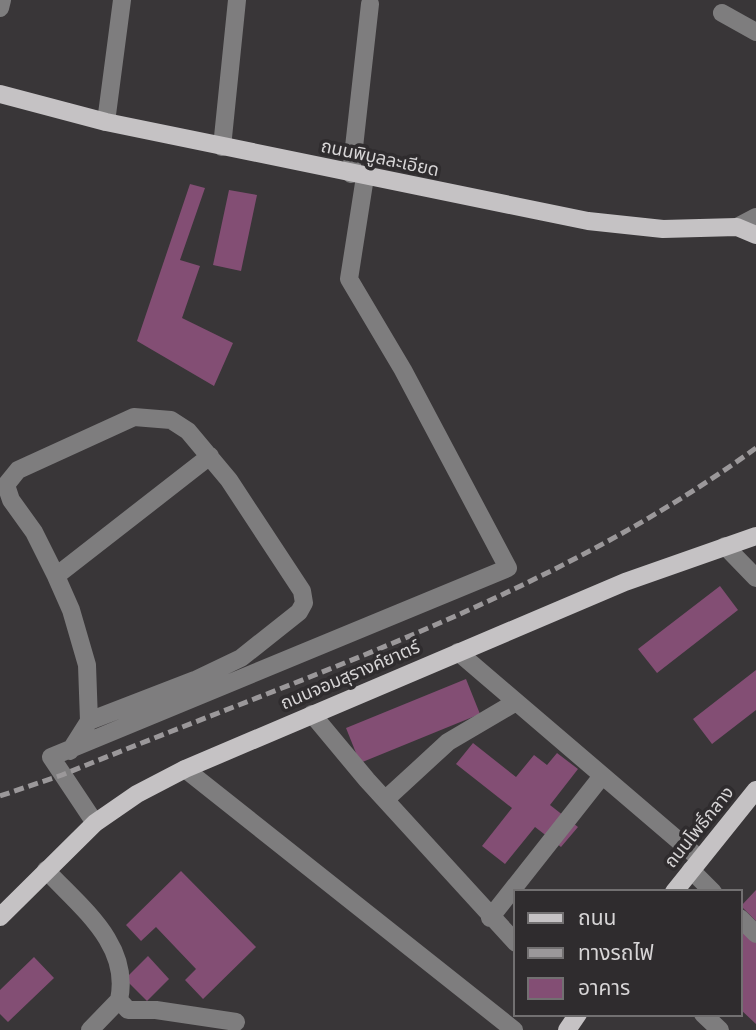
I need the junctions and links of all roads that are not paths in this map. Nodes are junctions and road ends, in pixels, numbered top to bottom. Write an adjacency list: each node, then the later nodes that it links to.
1 (2, 0): 5 (street)
2 (122, 0): 9 (street)
3 (237, 0): 10 (street)
4 (370, 4): 11 (street)
5 (0, 8)
6 (722, 13): 7 (street)
7 (756, 32)
8 (0, 94): 9 (main road, ถนนพิบูลละเอียด)
9 (106, 122): 10 (main road, ถนนพิบูลละเอียด)
10 (222, 147): 11 (main road, ถนนพิบูลละเอียด)
11 (358, 176): 13 (main road, ถนนพิบูลละเอียด); 24 (street)
12 (756, 217): 13 (street)
13 (737, 227): 14 (main road, ถนนพิบูลละเอียด)
14 (756, 235)
15 (210, 456): 18 (street); 18 (street); 23 (street)
16 (756, 536): 17 (main road, ถนนจอมสุรางค์ยาตร์)
17 (725, 546): 19 (street); 20 (main road, ถนนจอมสุรางค์ยาตร์)
18 (56, 576): 23 (street)
19 (756, 578)
20 (458, 652): 21 (street); 22 (main road, ถนนจอมสุรางค์ยาตร์)
21 (516, 702): 26 (street); 28 (street)
22 (312, 714): 25 (main road, ถนนจอมสุรางค์ยาตร์); 28 (street)
23 (89, 722): 24 (street)
24 (70, 751): 29 (street)
25 (185, 769): 29 (main road, ถนนจอมสุรางค์ยาตร์); 43 (street)
26 (602, 776): 30 (street); 35 (street)
27 (756, 790): 30 (main road, ถนนโพธิ์กลาง)
28 (386, 799): 35 (street)
29 (95, 823): 31 (main road, ถนนจอมสุรางค์ยาตร์)
30 (695, 865): 32 (main road, ถนนโพธิ์กลาง); 33 (street)
31 (46, 870): 34 (main road, ถนนจอมสุรางค์ยาตร์); 39 (street)
32 (676, 890)
33 (712, 890)
34 (0, 918)
35 (490, 918): 38 (street)
36 (742, 920): 37 (street)
37 (756, 933)
38 (514, 941)
39 (119, 1000): 41 (street); 42 (street)
40 (705, 1016): 44 (street)
41 (236, 1022)
42 (90, 1030)
43 (514, 1030)
44 (720, 1030)

